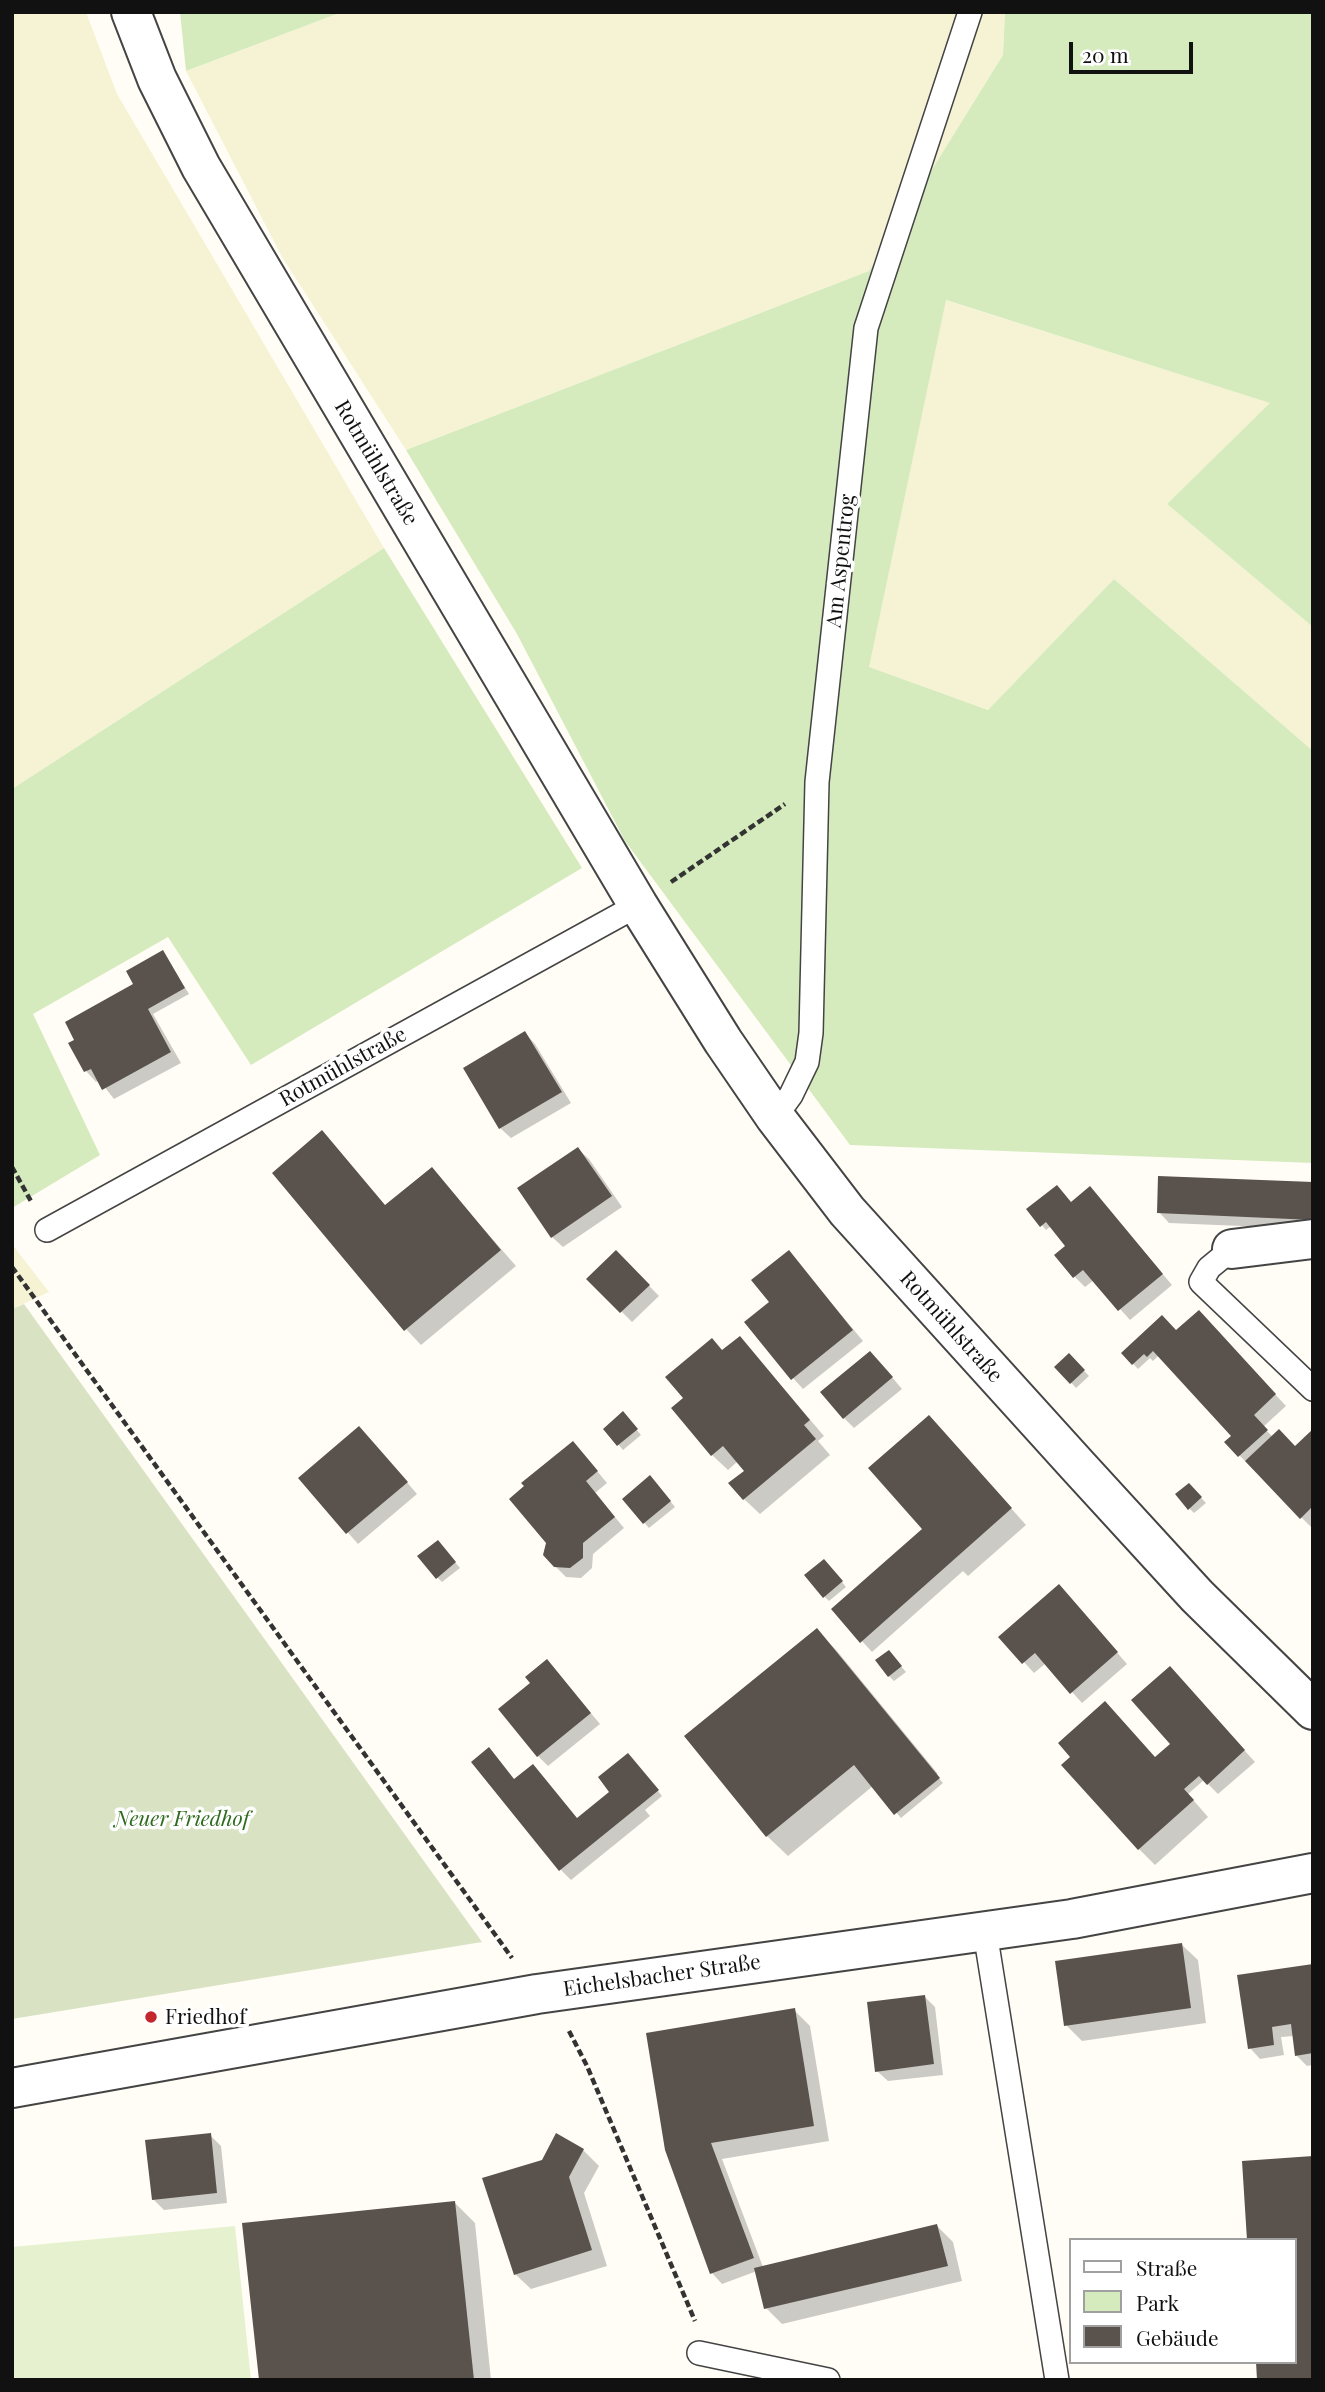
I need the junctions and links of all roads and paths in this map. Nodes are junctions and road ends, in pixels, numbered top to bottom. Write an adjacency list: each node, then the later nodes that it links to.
1 (131, 12): 4 (street, Rotmühlstraße)
2 (970, 12): 3 (lane, Am Aspentrog)
3 (817, 782): 4 (path); 5 (lane, Am Aspentrog)
4 (638, 905): 5 (street, Rotmühlstraße); 6 (lane, Rotmühlstraße)
5 (775, 1117): 11 (street, Rotmühlstraße)
6 (47, 1230)
7 (1313, 1239): 8 (street)
8 (1231, 1249): 10 (lane)
9 (12, 1267): 14 (path)
10 (1313, 1390)
11 (1313, 1710)
12 (1313, 1873): 13 (street, Eichelsbacher Straße)
13 (985, 1931): 14 (street, Eichelsbacher Straße); 18 (lane)
14 (537, 1994): 15 (street, Eichelsbacher Straße); 16 (path)
15 (12, 2088)
16 (699, 2353): 17 (lane)
17 (828, 2380)
18 (1057, 2380)

